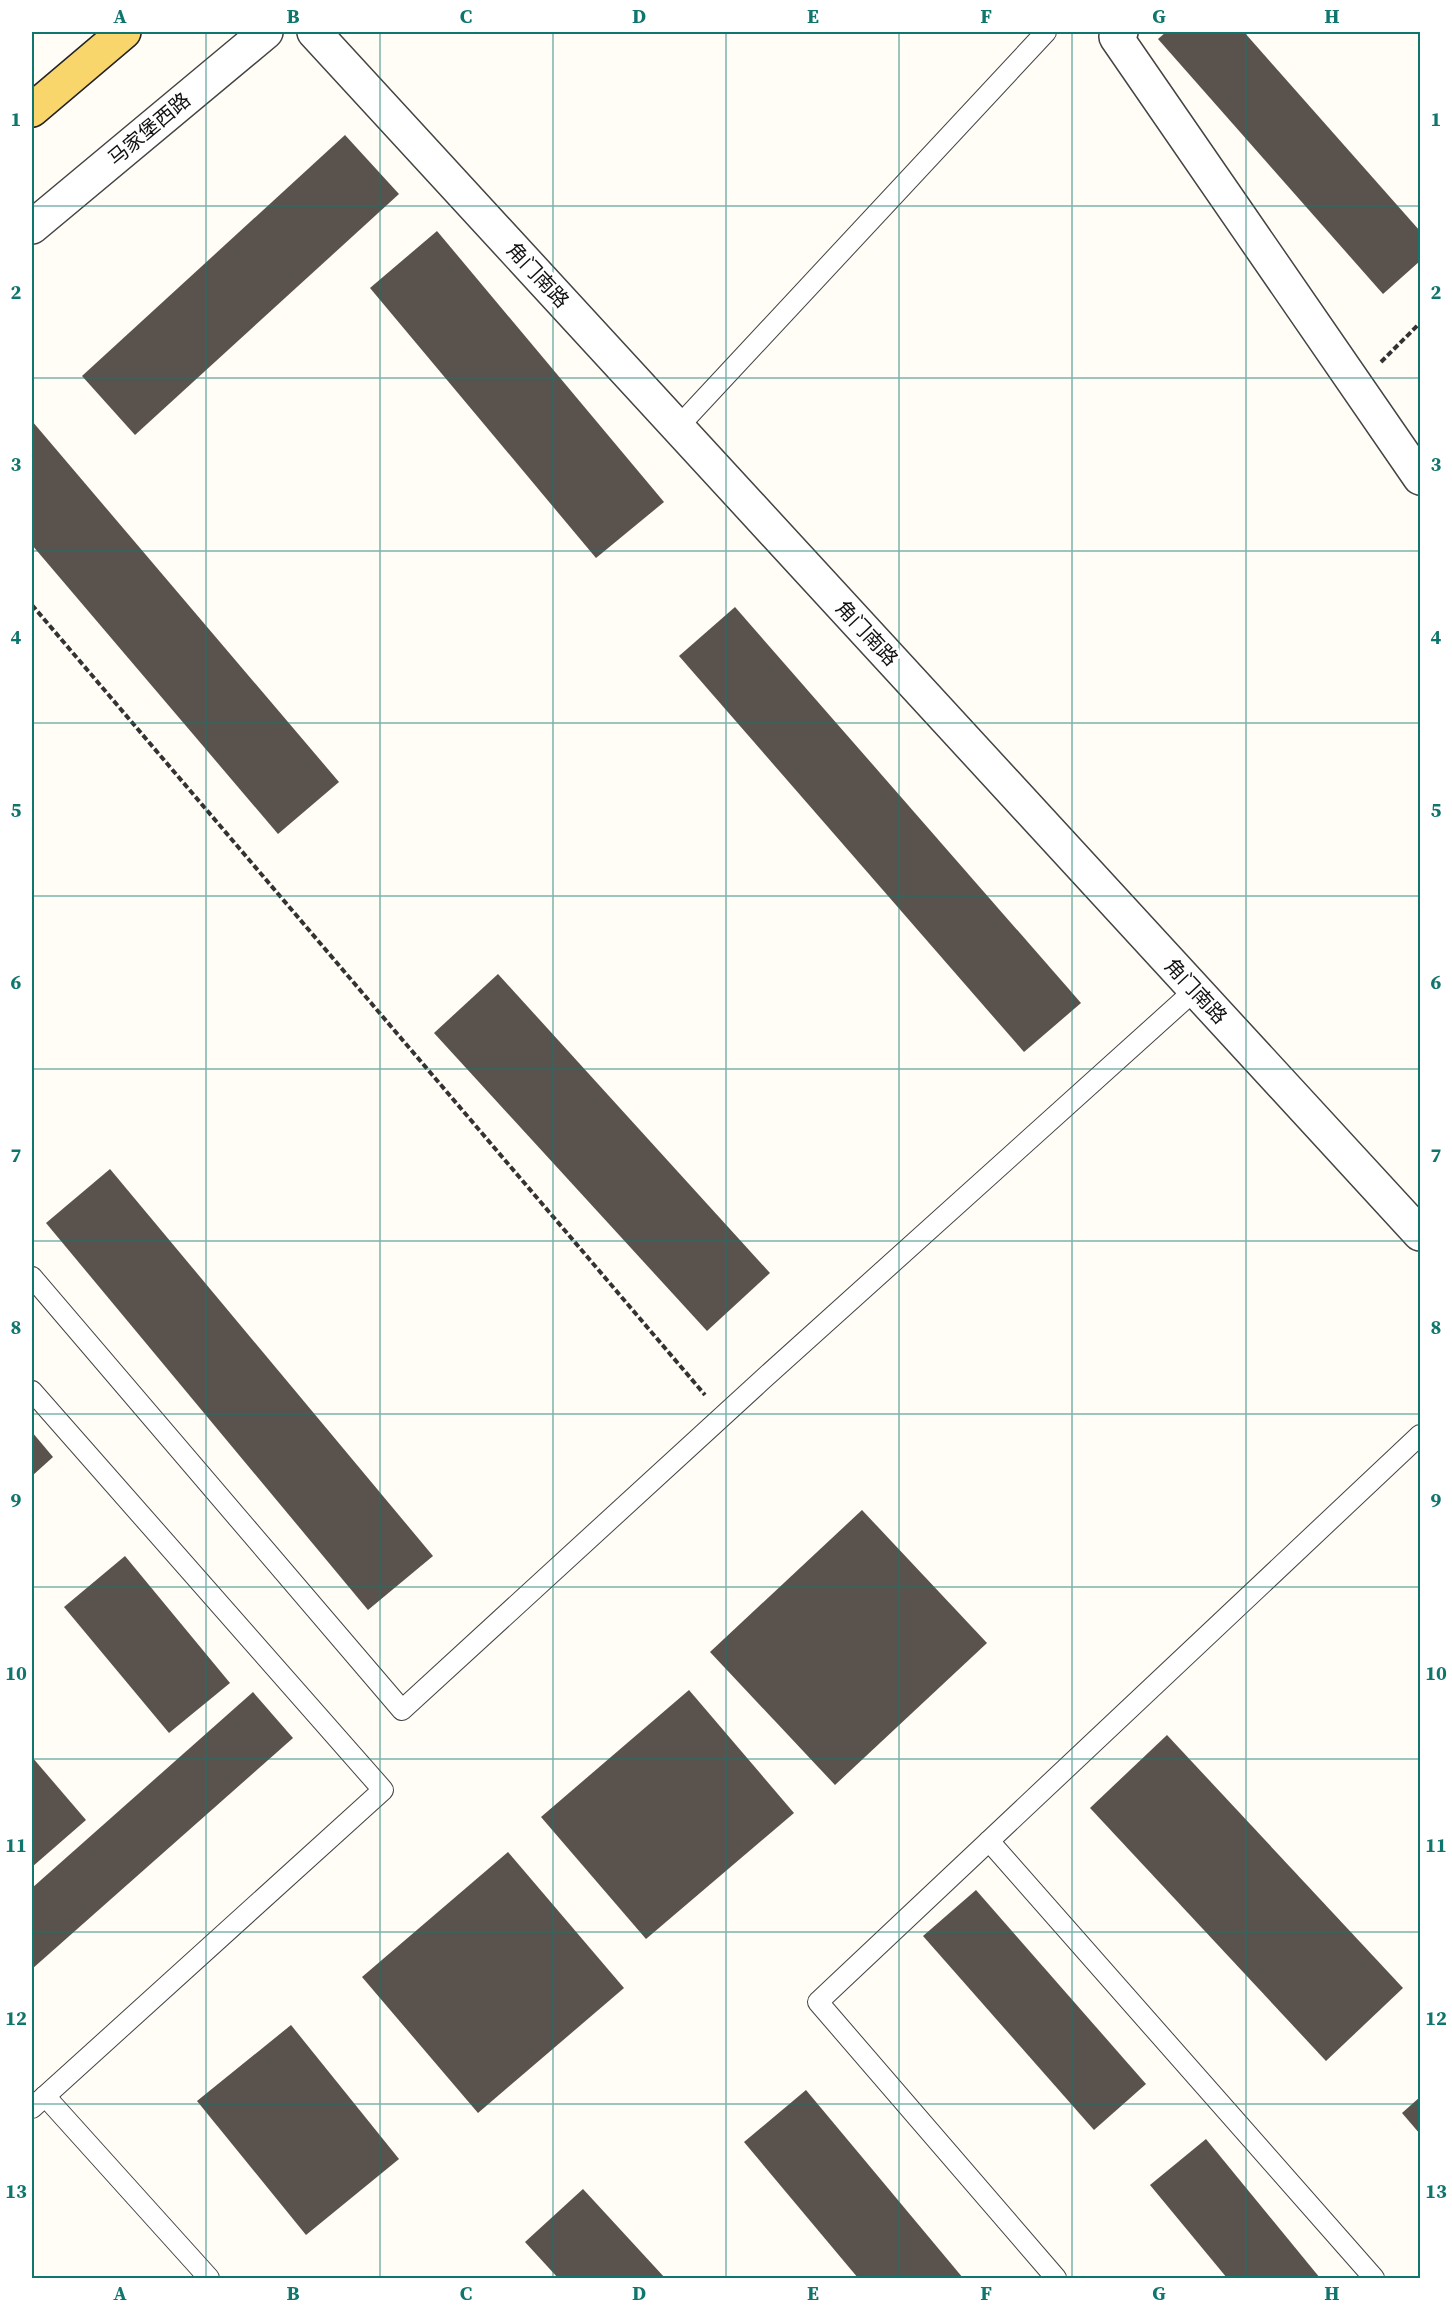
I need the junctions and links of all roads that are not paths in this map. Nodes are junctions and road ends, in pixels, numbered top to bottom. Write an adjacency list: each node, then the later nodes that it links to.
1 (124, 32): 6 (main road)
2 (266, 32): 7 (street, 马家堡西路)
3 (314, 32): 8 (street, 角门南路)
4 (1046, 32): 8 (lane)
5 (1121, 32): 9 (street)
6 (32, 110)
7 (32, 227)
8 (678, 427): 10 (street, 角门南路)
9 (1420, 478)
10 (1195, 990): 11 (street, 角门南路); 12 (lane)
11 (1420, 1234)
12 (32, 1277)
13 (32, 1391): 16 (lane)
14 (1420, 1435): 15 (lane)
15 (989, 1841): 18 (lane); 19 (lane)
16 (38, 2102): 17 (lane)
17 (209, 2278)
18 (1056, 2278)
19 (1374, 2278)

